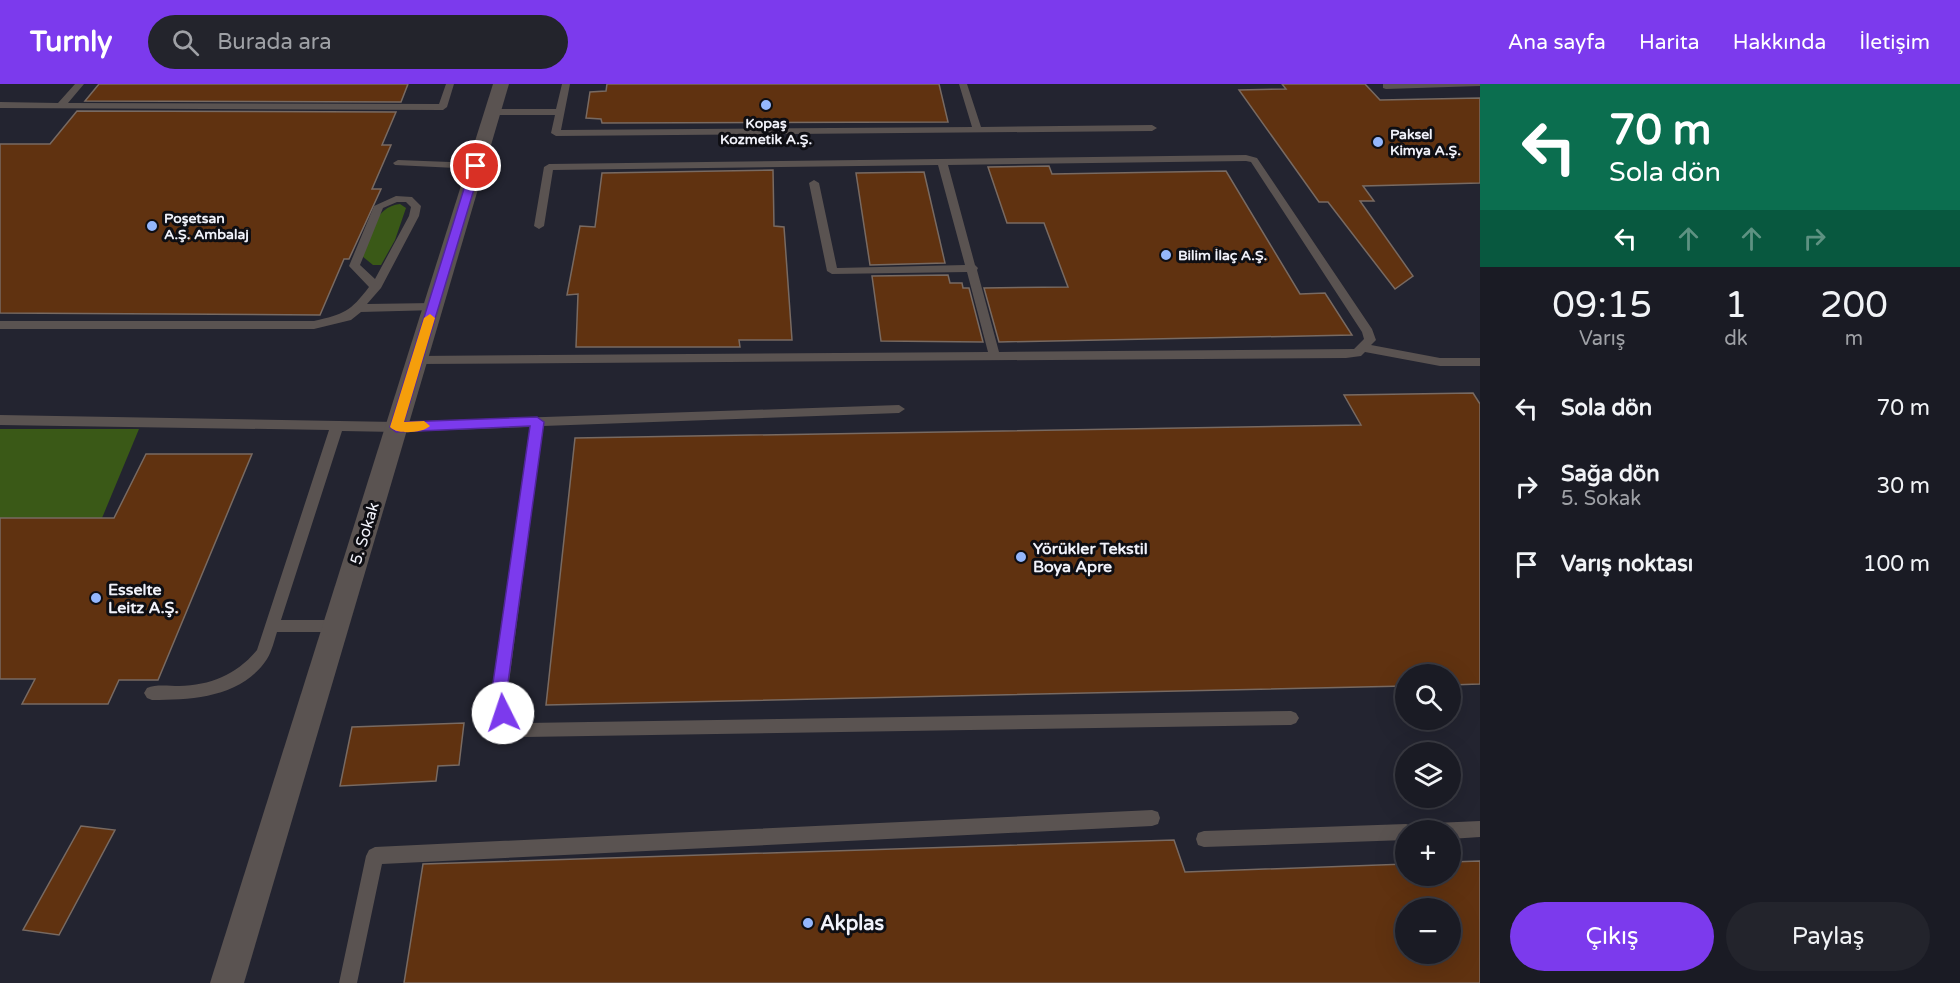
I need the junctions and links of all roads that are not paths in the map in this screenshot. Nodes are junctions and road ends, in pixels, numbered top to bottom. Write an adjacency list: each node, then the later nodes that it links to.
1 (80, 84): 9 (lane)
2 (450, 84): 9 (lane)
3 (501, 84): 10 (street, 5. Sokak)
4 (566, 84): 11 (lane)
5 (963, 84): 13 (lane)
6 (1479, 84): 7 (lane)
7 (1386, 86)
8 (0, 105): 9 (lane)
9 (61, 105)
10 (492, 112): 11 (lane); 16 (street, 5. Sokak)
11 (561, 112): 13 (lane)
12 (1152, 128): 13 (lane)
13 (978, 129)
14 (942, 161): 18 (lane); 19 (lane); 24 (lane)
15 (398, 164): 16 (lane)
16 (476, 166): 21 (street, 5. Sokak)
17 (814, 183): 19 (lane)
18 (539, 226)
19 (973, 268): 25 (lane)
20 (376, 288): 20 (lane); 22 (lane)
21 (433, 307): 22 (lane); 26 (street, 5. Sokak)
22 (358, 308): 23 (lane)
23 (0, 325)
24 (1364, 348): 25 (lane); 27 (lane)
25 (995, 357): 26 (lane)
26 (416, 360): 32 (street, 5. Sokak)
27 (1480, 362)
28 (899, 409): 30 (lane)
29 (0, 420): 31 (lane)
30 (537, 422): 32 (lane); 36 (lane)
31 (337, 426): 32 (lane); 33 (lane)
32 (396, 427): 34 (street, 5. Sokak)
33 (272, 626): 34 (lane); 35 (lane)
34 (335, 626): 42 (street, 5. Sokak)
35 (152, 693)
36 (1291, 718)
37 (1152, 818): 43 (lane)
38 (1480, 829): 39 (lane)
39 (1461, 830)
40 (1395, 832): 41 (lane)
41 (1204, 839)
42 (228, 983)
43 (348, 983)

